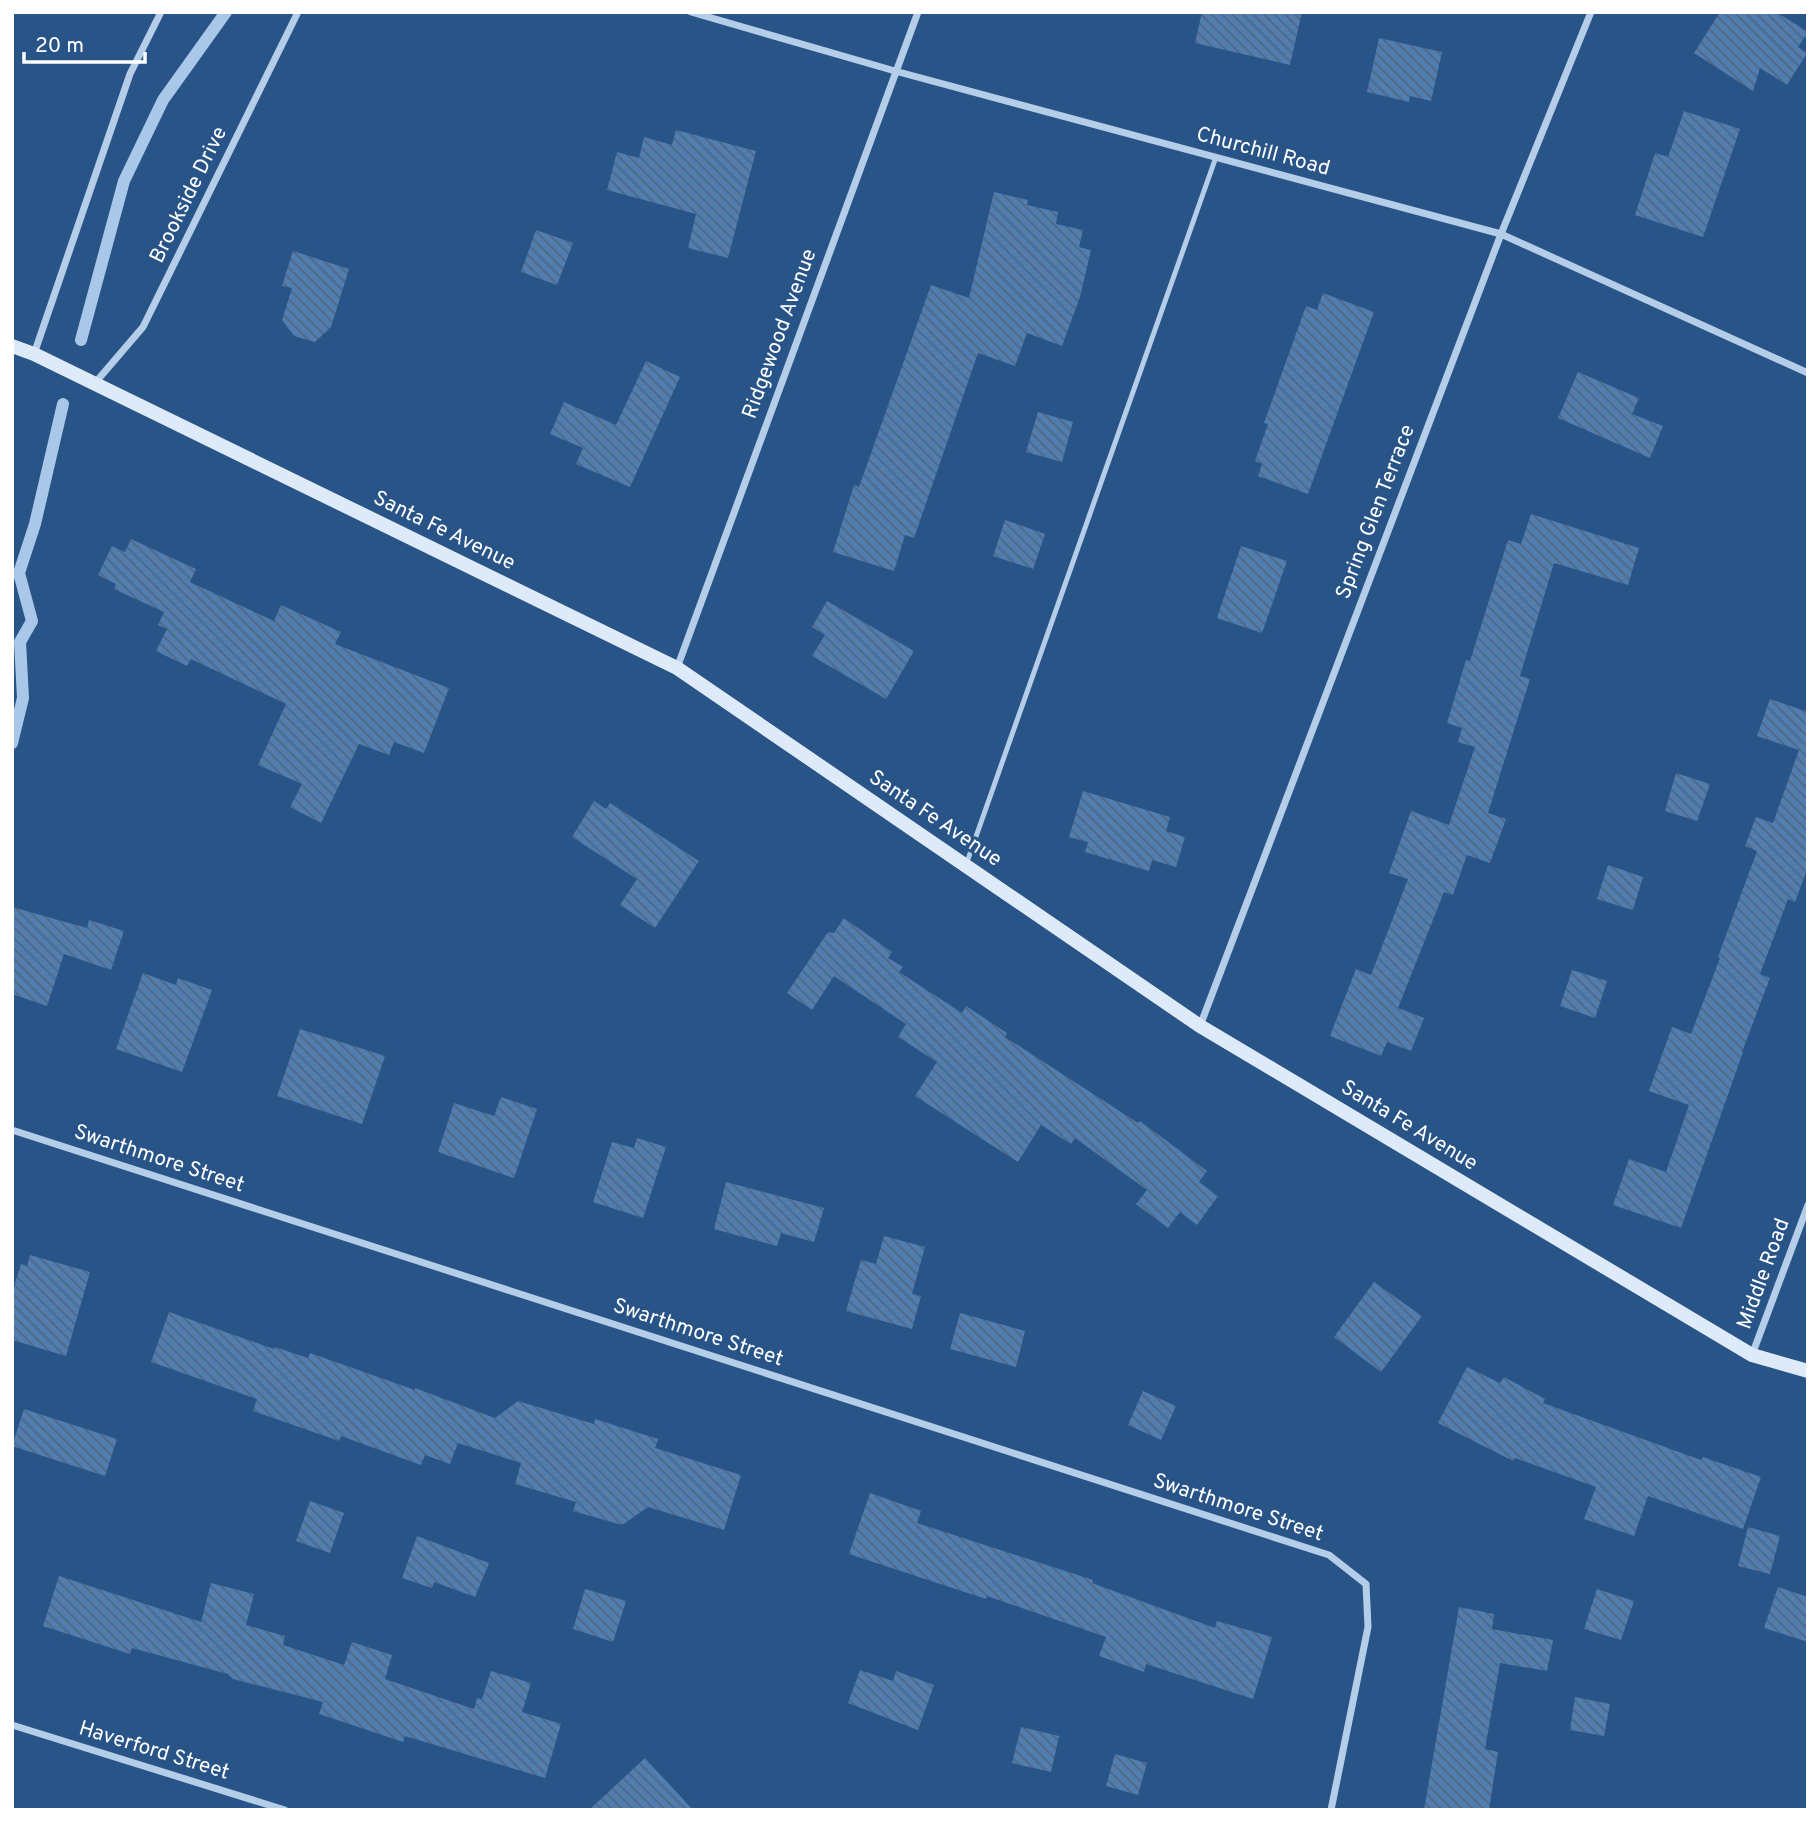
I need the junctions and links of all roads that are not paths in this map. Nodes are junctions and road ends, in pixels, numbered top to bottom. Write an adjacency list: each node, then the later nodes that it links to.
1 (161, 12): 10 (street)
2 (298, 12): 12 (street, Brookside Drive)
3 (691, 12): 6 (street, Churchill Road)
4 (918, 12): 6 (street, Ridgewood Avenue)
5 (1591, 12): 8 (street, Spring Glen Terrace)
6 (895, 71): 7 (street, Churchill Road); 13 (street, Ridgewood Avenue)
7 (1216, 158): 8 (street, Churchill Road); 14 (lane)
8 (1500, 234): 11 (street, Churchill Road); 15 (street, Spring Glen Terrace)
9 (12, 346): 10 (main road, Santa Fe Avenue)
10 (34, 354): 12 (main road, Santa Fe Avenue)
11 (1808, 373)
12 (95, 384): 13 (main road, Santa Fe Avenue)
13 (677, 668): 14 (main road, Santa Fe Avenue)
14 (966, 865): 15 (main road, Santa Fe Avenue)
15 (1200, 1026): 18 (main road, Santa Fe Avenue)
16 (12, 1130): 22 (street, Swarthmore Street)
17 (1808, 1205): 18 (street, Middle Road)
18 (1752, 1354): 19 (main road, Santa Fe Avenue)
19 (1808, 1371)
20 (12, 1725): 21 (street, Haverford Street)
21 (285, 1810)
22 (1331, 1810)

